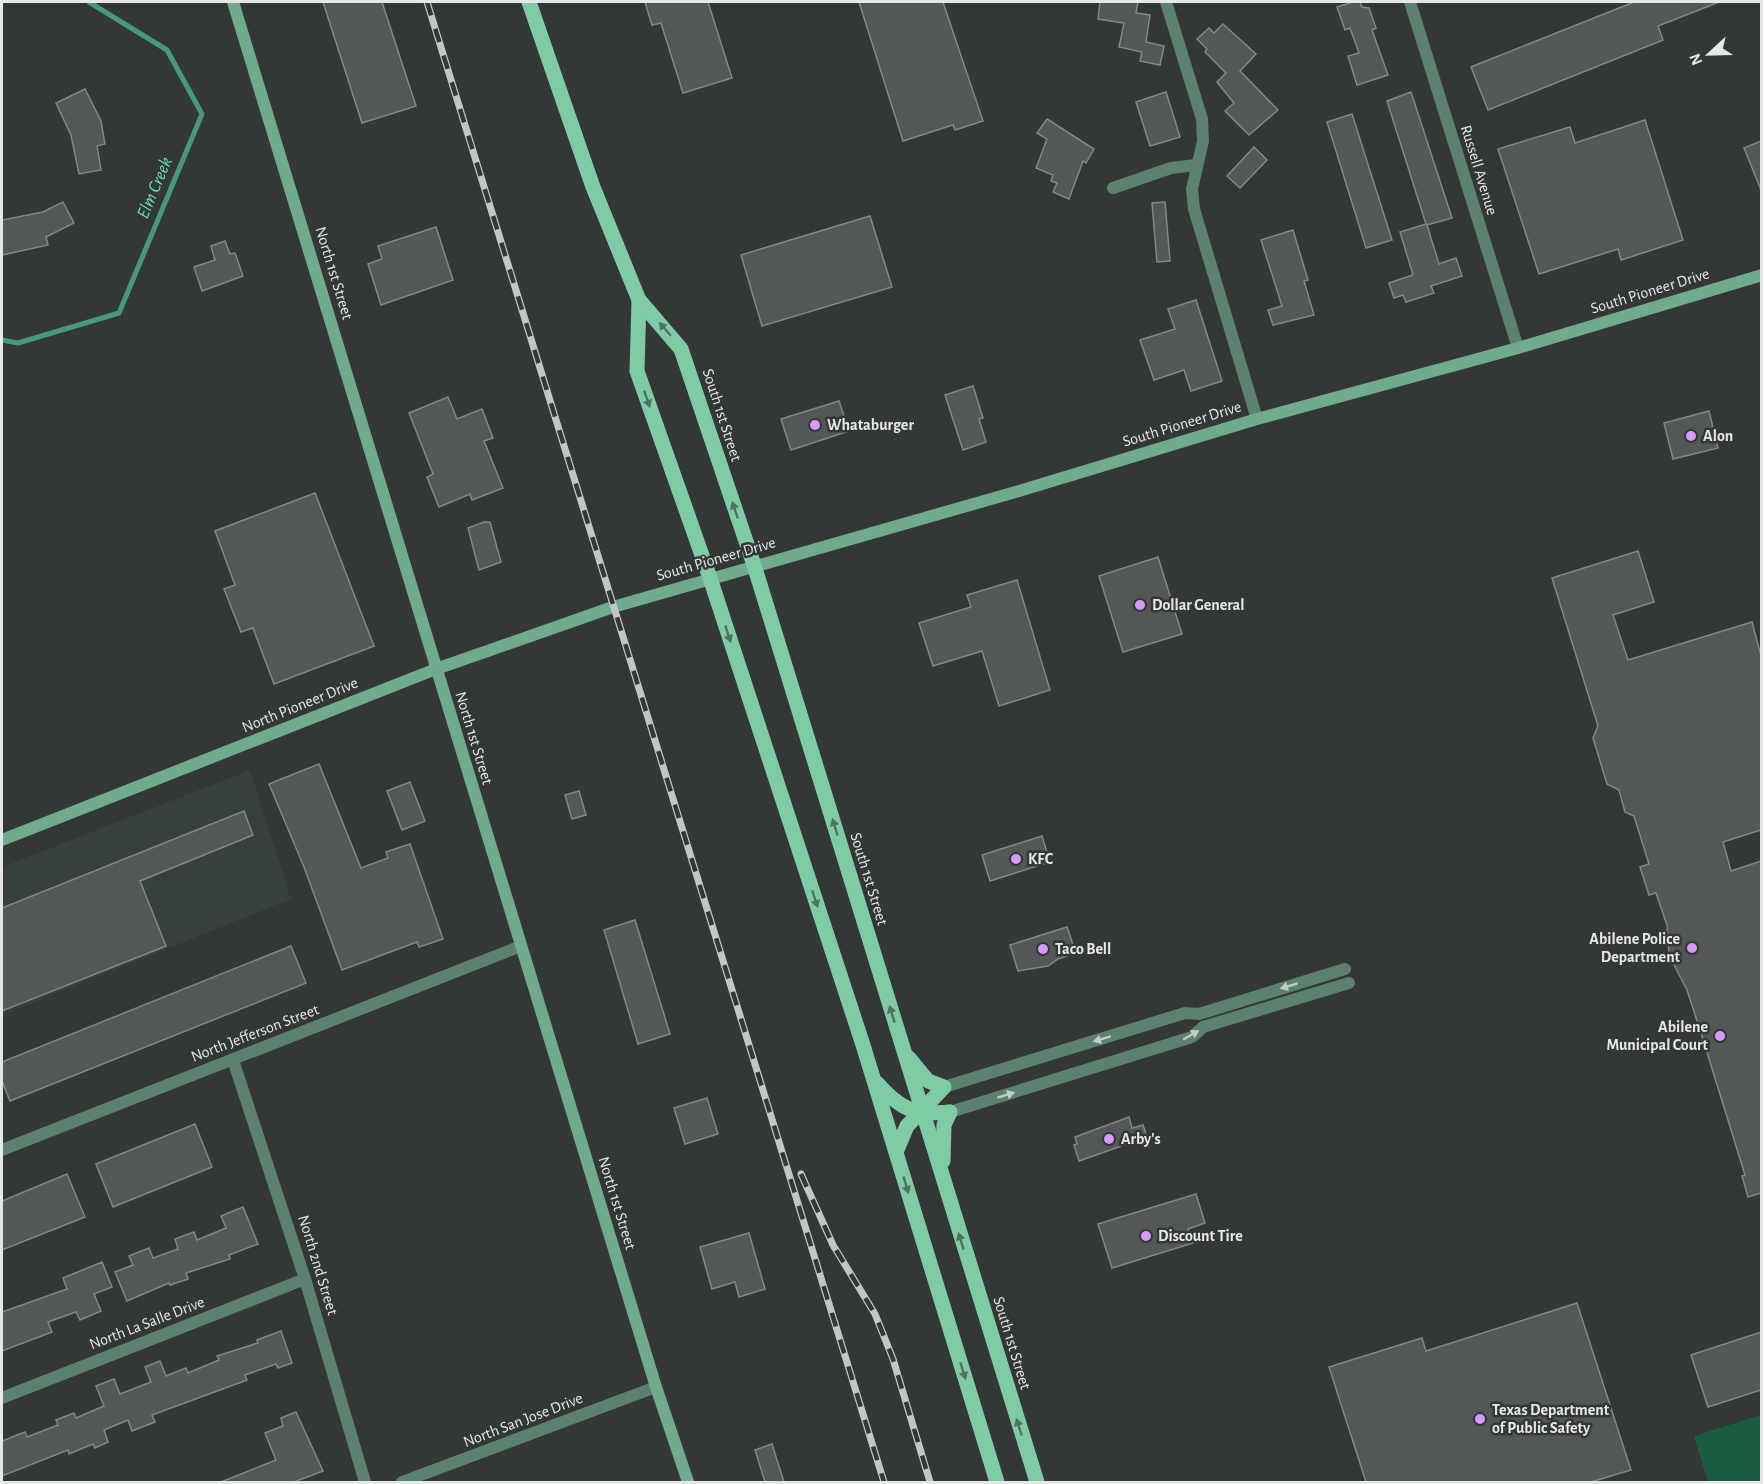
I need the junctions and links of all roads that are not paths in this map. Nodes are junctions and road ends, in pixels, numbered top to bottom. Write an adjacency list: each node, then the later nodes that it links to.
1 (233, 2): 14 (street, North 1st Street)
2 (529, 2): 8 (main road, South 1st Street)
3 (1166, 2): 5 (street)
4 (1410, 2): 9 (street, Russell Avenue)
5 (1196, 165): 6 (street); 10 (street)
6 (1113, 188)
7 (1761, 275): 9 (street, South Pioneer Drive)
8 (639, 300): 11 (main road, South 1st Street, one-way to 8); 12 (main road, South 1st Street, one-way to 12)
9 (1518, 348): 10 (street, South Pioneer Drive)
10 (1257, 418): 11 (street, South Pioneer Drive)
11 (754, 565): 12 (street, South Pioneer Drive); 19 (main road, South 1st Street, one-way to 11)
12 (710, 578): 13 (street, South Pioneer Drive); 21 (main road, South 1st Street, one-way to 21)
13 (614, 607): 14 (street, North Pioneer Drive)
14 (436, 669): 15 (street, North Pioneer Drive); 16 (street, North 1st Street)
15 (2, 840)
16 (521, 946): 20 (street, North Jefferson Street); 29 (street, North 1st Street)
17 (1345, 969): 22 (street, one-way to 22)
18 (1349, 983): 24 (street, one-way to 18)
19 (902, 1047): 22 (main road); 23 (main road, South 1st Street)
20 (233, 1060): 25 (street, North Jefferson Street); 28 (street, North 2nd Street)
21 (874, 1079): 23 (main road); 26 (main road, South 1st Street)
22 (944, 1087): 23 (main road)
23 (920, 1112): 24 (main road); 26 (main road); 27 (main road, South 1st Street)
24 (950, 1112): 27 (main road)
25 (2, 1150)
26 (896, 1152): 34 (main road, South 1st Street, one-way to 34)
27 (944, 1185): 35 (main road, South 1st Street, one-way to 27)
28 (305, 1279): 30 (street, North La Salle Drive); 31 (street, North 2nd Street)
29 (656, 1388): 32 (street, North San Jose Drive); 33 (street, North 1st Street)
30 (2, 1398)
31 (365, 1482)
32 (402, 1482)
33 (688, 1482)
34 (997, 1482)
35 (1037, 1482)

